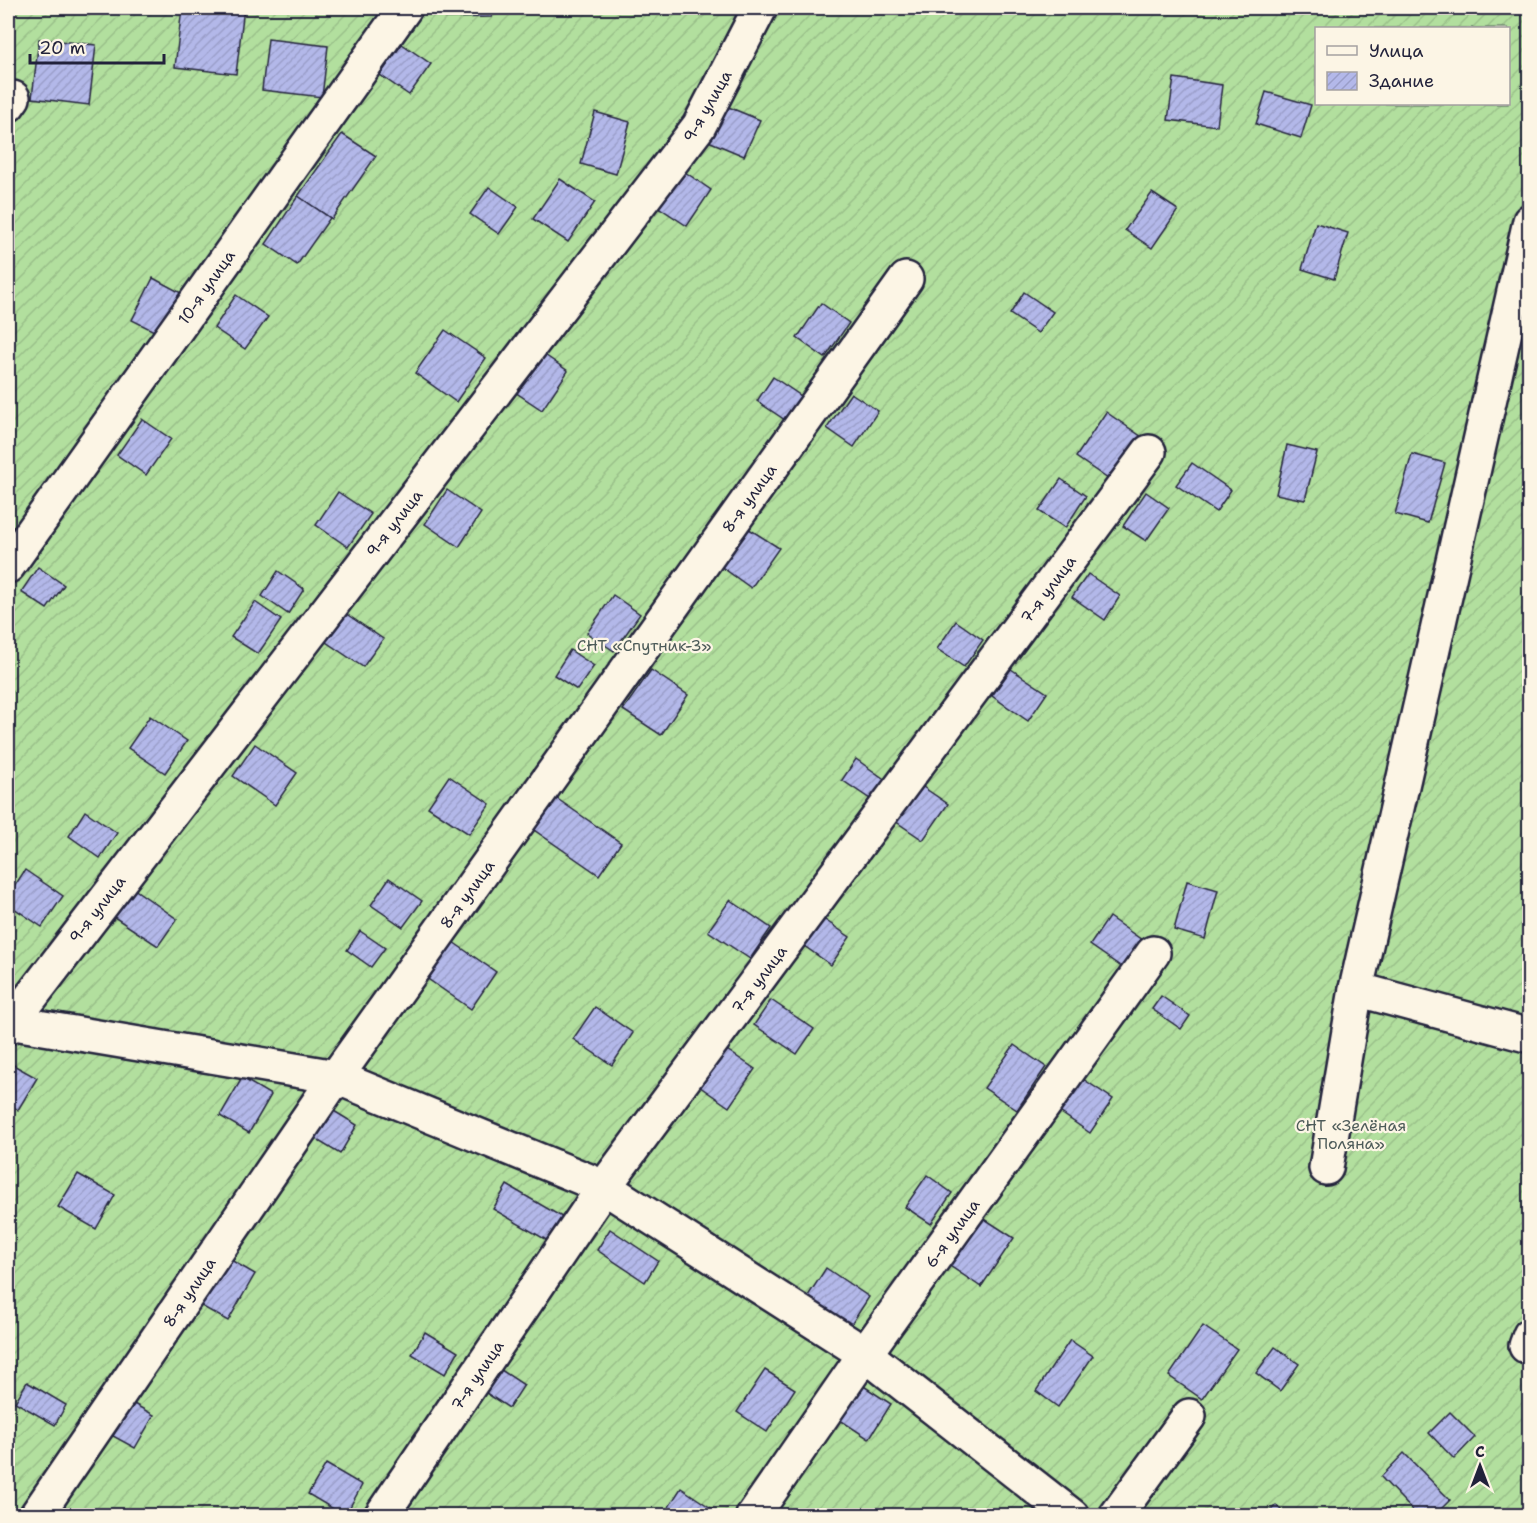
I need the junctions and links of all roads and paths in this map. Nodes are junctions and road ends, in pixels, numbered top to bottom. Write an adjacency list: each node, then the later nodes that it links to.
1 (405, 8): 6 (street, 10-я улица)
2 (760, 8): 9 (street, 9-я улица)
3 (1530, 222): 8 (street)
4 (906, 279): 11 (street, 8-я улица)
5 (1149, 452): 13 (street, 7-я улица)
6 (8, 566)
7 (1153, 953): 14 (street, 6-я улица)
8 (1356, 989): 10 (street); 12 (street)
9 (8, 1024): 11 (street)
10 (1530, 1036)
11 (336, 1077): 13 (street); 16 (street, 8-я улица)
12 (1326, 1168)
13 (604, 1187): 14 (street); 17 (street, 7-я улица)
14 (865, 1354): 18 (street, 6-я улица); 19 (street)
15 (1189, 1416): 20 (street)
16 (36, 1515)
17 (381, 1515)
18 (753, 1515)
19 (1072, 1515)
20 (1116, 1515)

